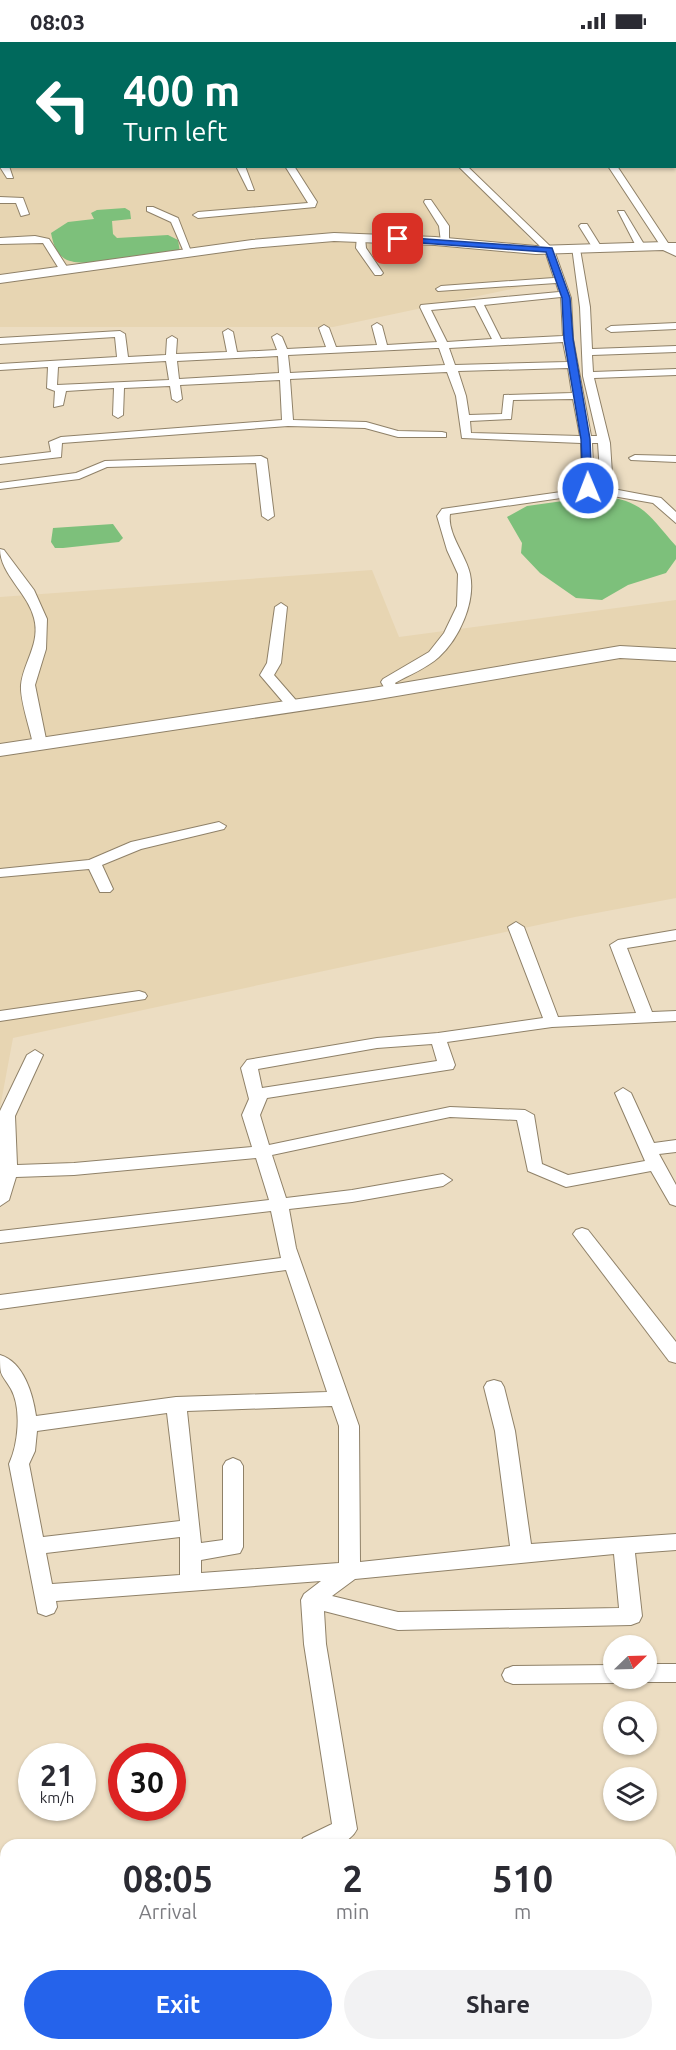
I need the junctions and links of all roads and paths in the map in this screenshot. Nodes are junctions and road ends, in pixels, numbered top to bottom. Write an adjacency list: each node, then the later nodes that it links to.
1 (5, 168): 6 (street)
2 (241, 168): 7 (street)
3 (290, 168): 13 (street)
4 (464, 168): 22 (street)
5 (613, 168): 20 (street)
6 (10, 176)
7 (251, 188)
8 (0, 200): 12 (street)
9 (428, 202): 17 (street)
10 (150, 209): 23 (street)
11 (621, 213): 18 (street)
12 (24, 214)
13 (198, 215)
14 (584, 226): 19 (street)
15 (360, 238): 17 (street); 23 (street); 25 (street)
16 (0, 241): 24 (street)
17 (446, 242): 22 (street)
18 (640, 246): 19 (street); 20 (street)
19 (597, 248): 21 (street)
20 (672, 248)
21 (575, 249): 22 (street); 45 (street)
22 (549, 250): 27 (street)
23 (189, 252): 24 (street)
24 (63, 270): 26 (street)
25 (378, 273)
26 (0, 279)
27 (561, 280): 28 (street); 29 (street)
28 (441, 289)
29 (565, 294): 30 (street); 38 (street)
30 (478, 303): 40 (street); 41 (street)
31 (676, 326): 34 (street)
32 (377, 327): 42 (street)
33 (324, 328): 44 (street)
34 (611, 329)
35 (228, 332): 47 (street)
36 (277, 337): 46 (street)
37 (172, 339): 48 (street)
38 (568, 339): 40 (street); 51 (street)
39 (0, 340): 49 (street)
40 (498, 342): 41 (street)
41 (443, 345): 42 (street); 53 (street)
42 (383, 348): 44 (street)
43 (676, 349): 45 (street)
44 (332, 351): 46 (street)
45 (588, 352): 55 (street)
46 (283, 353): 47 (street); 56 (street)
47 (233, 355): 48 (street)
48 (171, 358): 49 (street); 57 (street)
49 (123, 362): 50 (street)
50 (52, 364): 52 (street); 59 (street)
51 (573, 365): 53 (street); 60 (street)
52 (0, 367)
53 (449, 369): 56 (street); 64 (street)
54 (676, 372): 55 (street)
55 (588, 375): 68 (street)
56 (286, 376): 57 (street); 65 (street)
57 (174, 382): 58 (street); 61 (street)
58 (119, 385): 59 (street); 63 (street)
59 (61, 387): 62 (street)
60 (578, 396): 64 (street); 67 (street)
61 (177, 399)
62 (58, 405)
63 (118, 415)
64 (464, 418): 67 (street)
65 (288, 423): 66 (street); 71 (street)
66 (442, 435)
67 (586, 439): 68 (street); 73 (street)
68 (603, 440): 74 (street)
69 (634, 458): 70 (street)
70 (676, 459)
71 (0, 461)
72 (0, 486): 75 (street)
73 (588, 488): 74 (street); 80 (street)
74 (607, 492): 76 (street)
75 (268, 516)
76 (676, 519)
77 (0, 553): 82 (street)
78 (281, 608): 81 (street)
79 (676, 655): 80 (street)
80 (393, 691): 81 (street)
81 (294, 706): 82 (street)
82 (40, 744): 83 (street)
83 (0, 750)
84 (219, 826): 85 (street)
85 (92, 864): 86 (street); 87 (street)
86 (0, 873)
87 (105, 889)
88 (516, 927): 94 (street)
89 (676, 935): 93 (street)
90 (139, 996): 91 (street)
91 (0, 1016)
92 (676, 1016): 93 (street)
93 (646, 1018): 94 (street)
94 (552, 1022): 95 (street)
95 (438, 1038): 98 (street); 98 (street)
96 (35, 1055): 99 (street)
97 (622, 1093): 102 (street)
98 (257, 1099): 101 (street)
99 (3, 1134): 103 (street)
100 (676, 1146): 102 (street)
101 (262, 1152): 102 (street); 103 (street); 107 (street)
102 (652, 1157): 106 (street)
103 (9, 1171): 105 (street)
104 (443, 1180): 107 (street)
105 (0, 1200)
106 (676, 1200)
107 (279, 1204): 109 (street); 110 (street)
108 (582, 1234): 112 (street)
109 (0, 1237)
110 (293, 1263): 111 (street); 115 (street)
111 (0, 1302)
112 (676, 1356)
113 (0, 1362): 117 (street)
114 (494, 1387): 124 (street)
115 (339, 1399): 116 (street); 125 (street)
116 (176, 1404): 117 (street); 119 (street)
117 (28, 1425): 121 (street)
118 (232, 1466): 123 (street)
119 (191, 1528): 121 (street); 123 (street)
120 (676, 1542): 122 (street)
121 (34, 1546): 126 (street)
122 (624, 1546): 124 (street); 127 (street)
123 (190, 1553): 126 (street)
124 (522, 1554): 125 (street)
125 (350, 1571): 126 (street); 127 (street)
126 (190, 1582)
127 (312, 1600): 132 (street)
128 (657, 1673): 129 (street)
129 (676, 1673)
130 (603, 1674): 131 (street)
131 (513, 1675)
132 (324, 1839)

